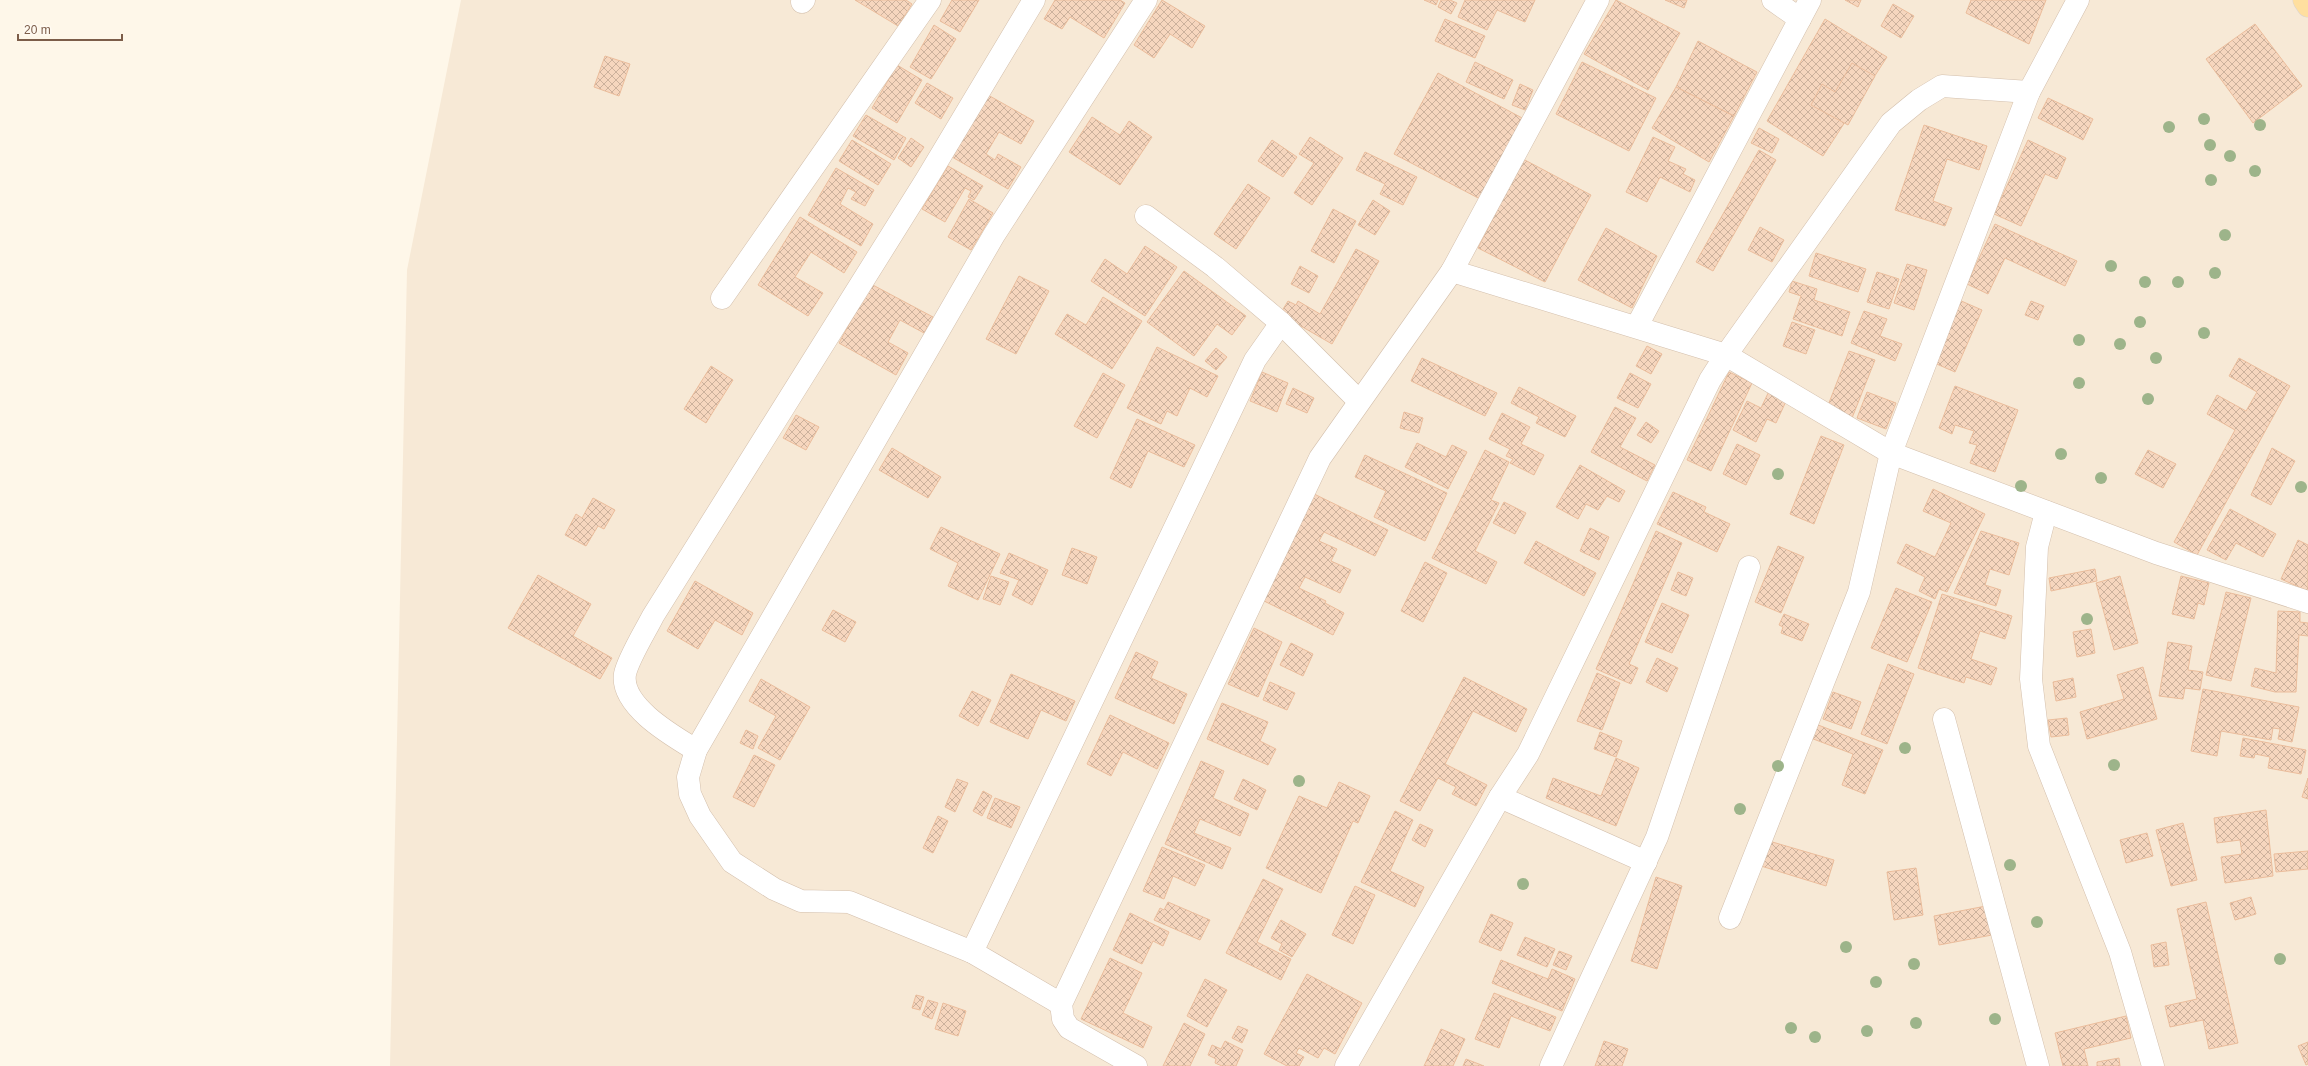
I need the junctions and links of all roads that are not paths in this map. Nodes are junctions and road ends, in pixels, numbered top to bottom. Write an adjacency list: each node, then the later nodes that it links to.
1 (930, 0): 13 (street)
2 (1034, 0): 23 (street)
3 (1146, 0): 23 (street)
4 (1598, 0): 12 (street)
5 (1773, 0): 9 (street)
6 (2078, 0): 10 (street)
7 (2304, 0): 8 (main road)
8 (2308, 6)
9 (1805, 9): 15 (street)
10 (2029, 92): 16 (street); 18 (street)
11 (1146, 216): 14 (street)
12 (1452, 271): 15 (street); 17 (street)
13 (722, 298)
14 (1281, 323): 17 (street); 27 (street)
15 (1637, 326): 16 (street)
16 (1726, 355): 18 (street); 24 (street)
17 (1358, 401): 28 (street)
18 (1891, 453): 19 (street); 26 (street)
19 (2046, 512): 21 (street); 33 (street)
20 (1749, 567): 25 (street)
21 (2308, 602)
22 (1944, 719): 32 (street)
23 (696, 750): 27 (street)
24 (1500, 797): 25 (street); 30 (street)
25 (1646, 862): 31 (street)
26 (1730, 918)
27 (972, 952): 28 (street)
28 (1061, 1004): 29 (street)
29 (1136, 1066)
30 (1346, 1066)
31 (1551, 1066)
32 (2038, 1066)
33 (2153, 1066)

